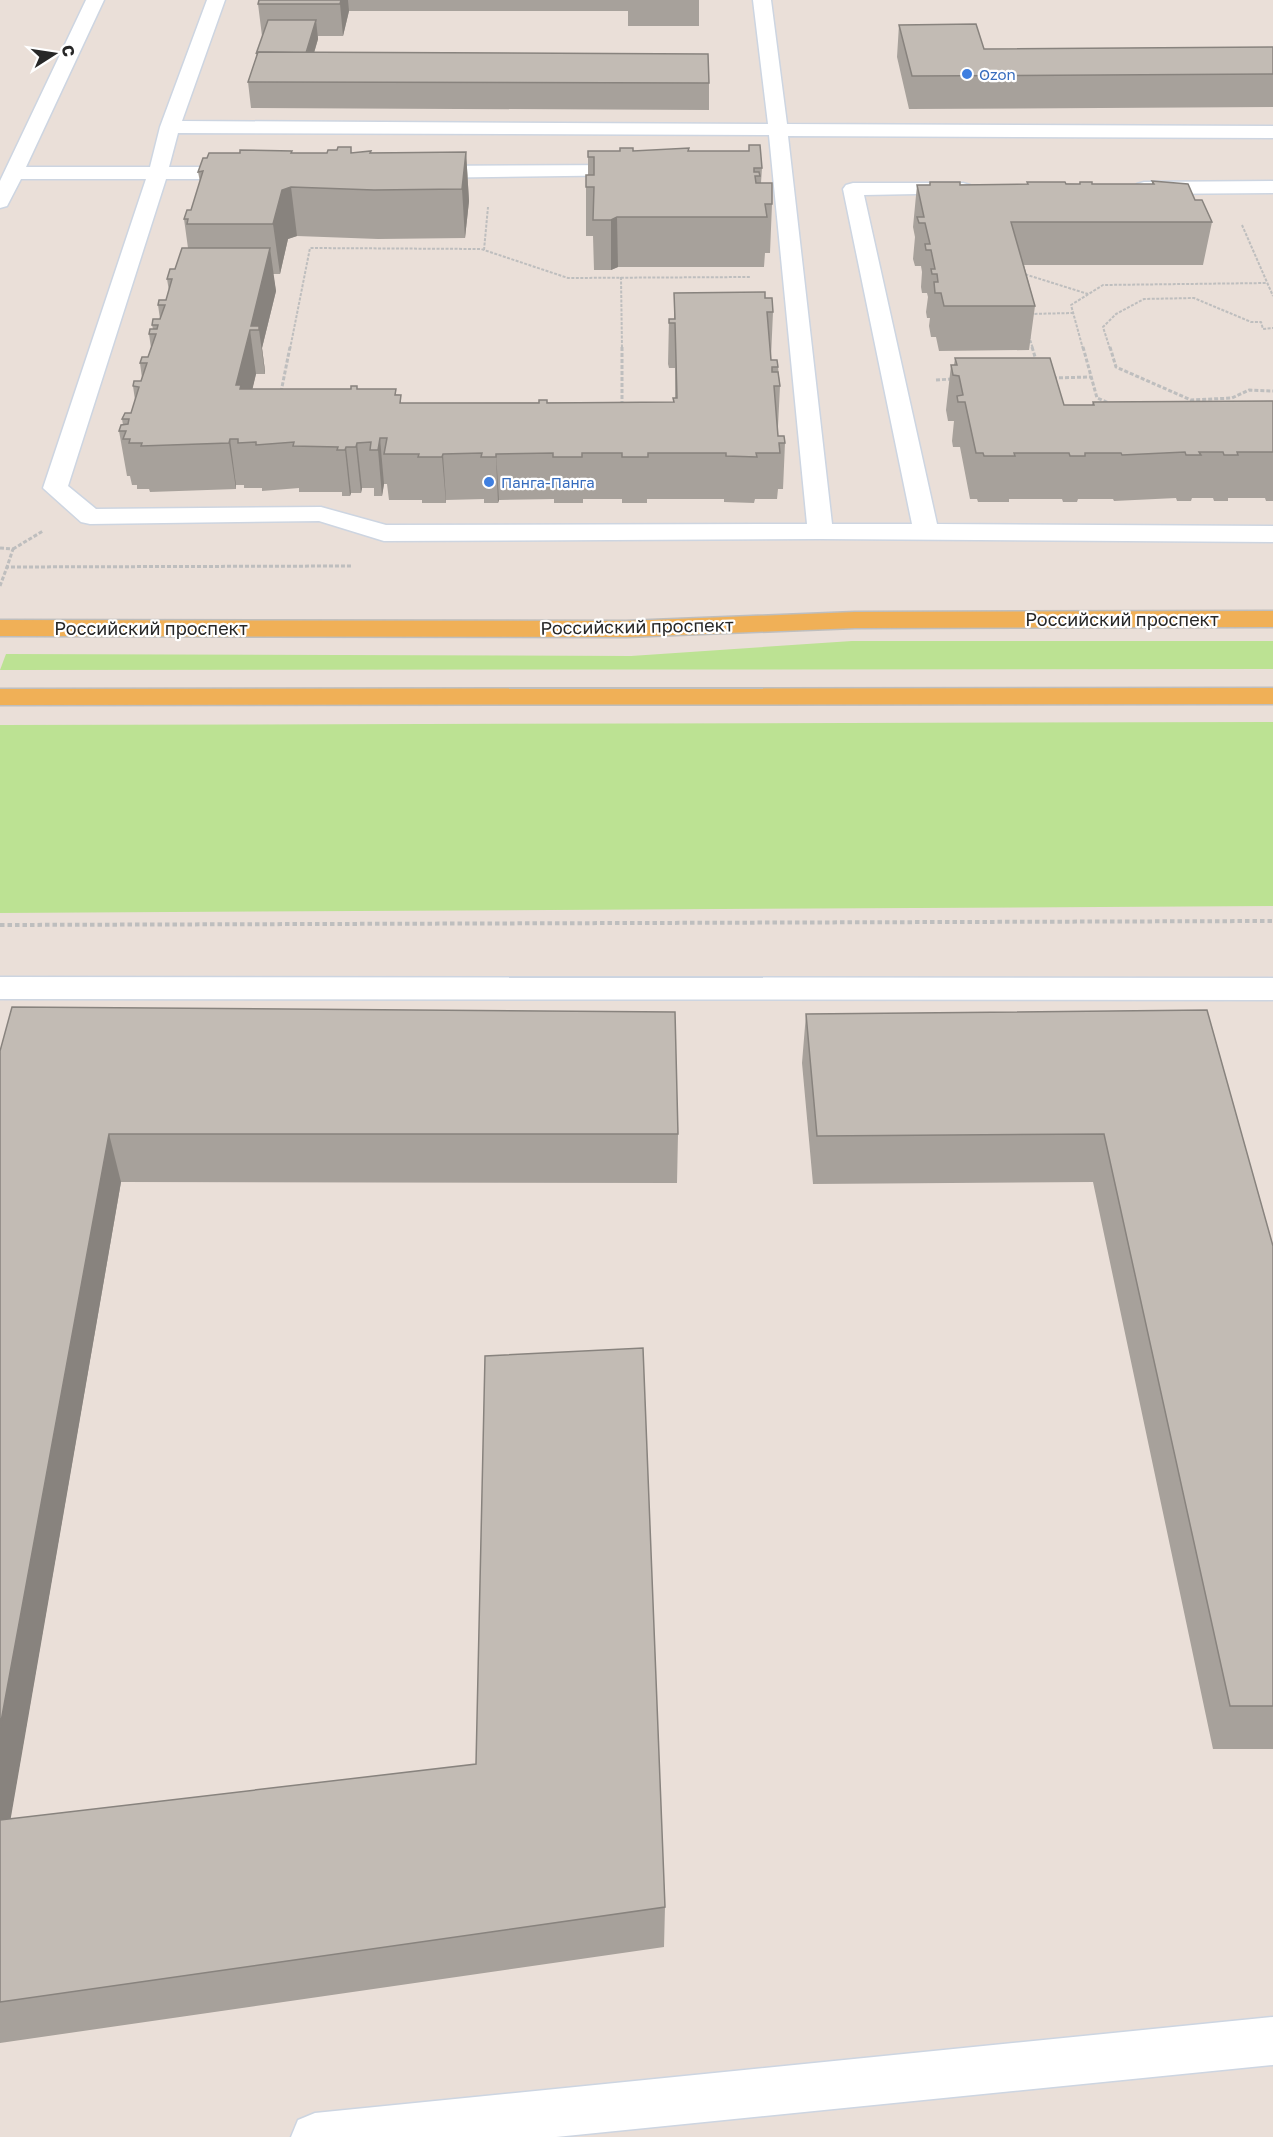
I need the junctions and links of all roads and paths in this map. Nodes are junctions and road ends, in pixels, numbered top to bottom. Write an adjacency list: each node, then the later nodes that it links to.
1 (95, 0): 11 (street)
2 (216, 0): 4 (street)
3 (762, 0): 5 (street)
4 (170, 127): 5 (street); 12 (street)
5 (777, 130): 6 (street); 8 (street)
6 (1273, 132)
7 (760, 170): 8 (street)
8 (783, 170): 20 (street)
9 (653, 171): 10 (street)
10 (406, 172)
11 (12, 173): 12 (street); 17 (street)
12 (158, 173): 13 (street); 40 (street)
13 (264, 173)
14 (1129, 188): 15 (street)
15 (1273, 188)
16 (985, 189): 33 (street)
17 (0, 202)
18 (1238, 216): 22 (path)
19 (1011, 270): 23 (path)
20 (793, 276): 21 (path); 40 (street)
21 (621, 278): 35 (path); 39 (path)
22 (1267, 283): 23 (path); 24 (path)
23 (1088, 294): 25 (path)
24 (1273, 296)
25 (1073, 313): 26 (path); 30 (path)
26 (1023, 314)
27 (1273, 328): 34 (path)
28 (1029, 335): 29 (path)
29 (1038, 367)
30 (1091, 377): 31 (path); 36 (path)
31 (1052, 378)
32 (962, 379): 33 (path)
33 (894, 380): 41 (street)
34 (1273, 391)
35 (280, 396)
36 (1105, 401): 37 (path); 38 (path)
37 (1114, 405)
38 (1095, 407)
39 (622, 416)
40 (820, 531): 41 (street)
41 (926, 532): 42 (street)
42 (1273, 534)
43 (7, 567): 44 (path)
44 (0, 586)
45 (1273, 619): 46 (main road, Российский проспект)
46 (0, 628)
47 (1273, 696): 48 (main road)
48 (0, 697)
49 (1273, 921): 50 (path)
50 (0, 925)
51 (0, 988): 52 (street)
52 (1273, 989)
53 (1273, 2041): 54 (street)
54 (315, 2137)

